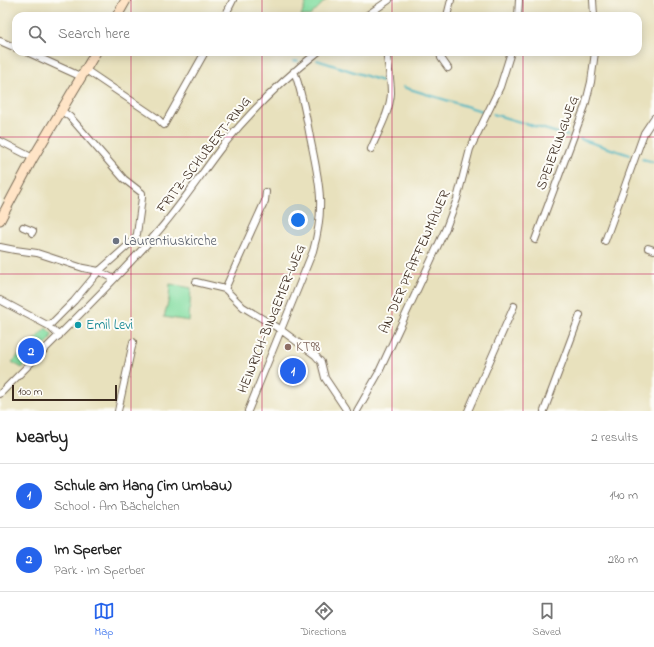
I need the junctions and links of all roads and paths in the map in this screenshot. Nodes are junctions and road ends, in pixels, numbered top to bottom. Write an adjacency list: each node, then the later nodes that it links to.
1 (126, 0): 7 (street)
2 (233, 0): 8 (street)
3 (389, 0): 9 (street)
4 (451, 0): 10 (street)
5 (519, 0): 11 (street)
6 (593, 0): 12 (street)
7 (119, 12)
8 (227, 12)
9 (377, 12)
10 (448, 12)
11 (518, 12)
12 (594, 12)
13 (0, 41): 14 (street)
14 (12, 46)
15 (38, 56): 25 (street)
16 (94, 56): 25 (street)
17 (203, 56): 25 (street)
18 (313, 56): 24 (street, FRITZ-SCHUBERT-RING)
19 (387, 56): 29 (street)
20 (441, 56): 23 (street)
21 (510, 56): 54 (street, AN DER PFAFFENMAUER)
22 (594, 56): 36 (street, SPEIERLINGWEG)
23 (448, 68)
24 (294, 71): 40 (street, FRITZ-SCHUBERT-RING); 47 (street, HEINRICH-BINGEMER-WEG)
25 (84, 73): 26 (street)
26 (62, 111): 30 (street); 39 (street)
27 (654, 118): 37 (street)
28 (0, 141): 30 (street)
29 (371, 150)
30 (33, 158): 32 (street)
31 (266, 192): 42 (street)
32 (2, 209): 33 (street)
33 (0, 220)
34 (22, 227): 35 (street)
35 (32, 233)
36 (535, 240)
37 (605, 241)
38 (0, 247): 39 (street)
39 (99, 271): 40 (street); 46 (street)
40 (114, 279): 48 (street, FRITZ-SCHUBERT-RING)
41 (196, 282): 42 (street)
42 (225, 289): 47 (street)
43 (0, 300): 46 (street)
44 (514, 306): 55 (street)
45 (580, 315): 56 (street)
46 (48, 326): 48 (street)
47 (281, 330): 52 (street, HEINRICH-BINGEMER-WEG); 53 (street)
48 (59, 336): 50 (street, FRITZ-SCHUBERT-RING)
49 (133, 342): 51 (street)
50 (0, 394)
51 (118, 411)
52 (248, 411)
53 (347, 411)
54 (357, 411)
55 (468, 411)
56 (544, 411)

